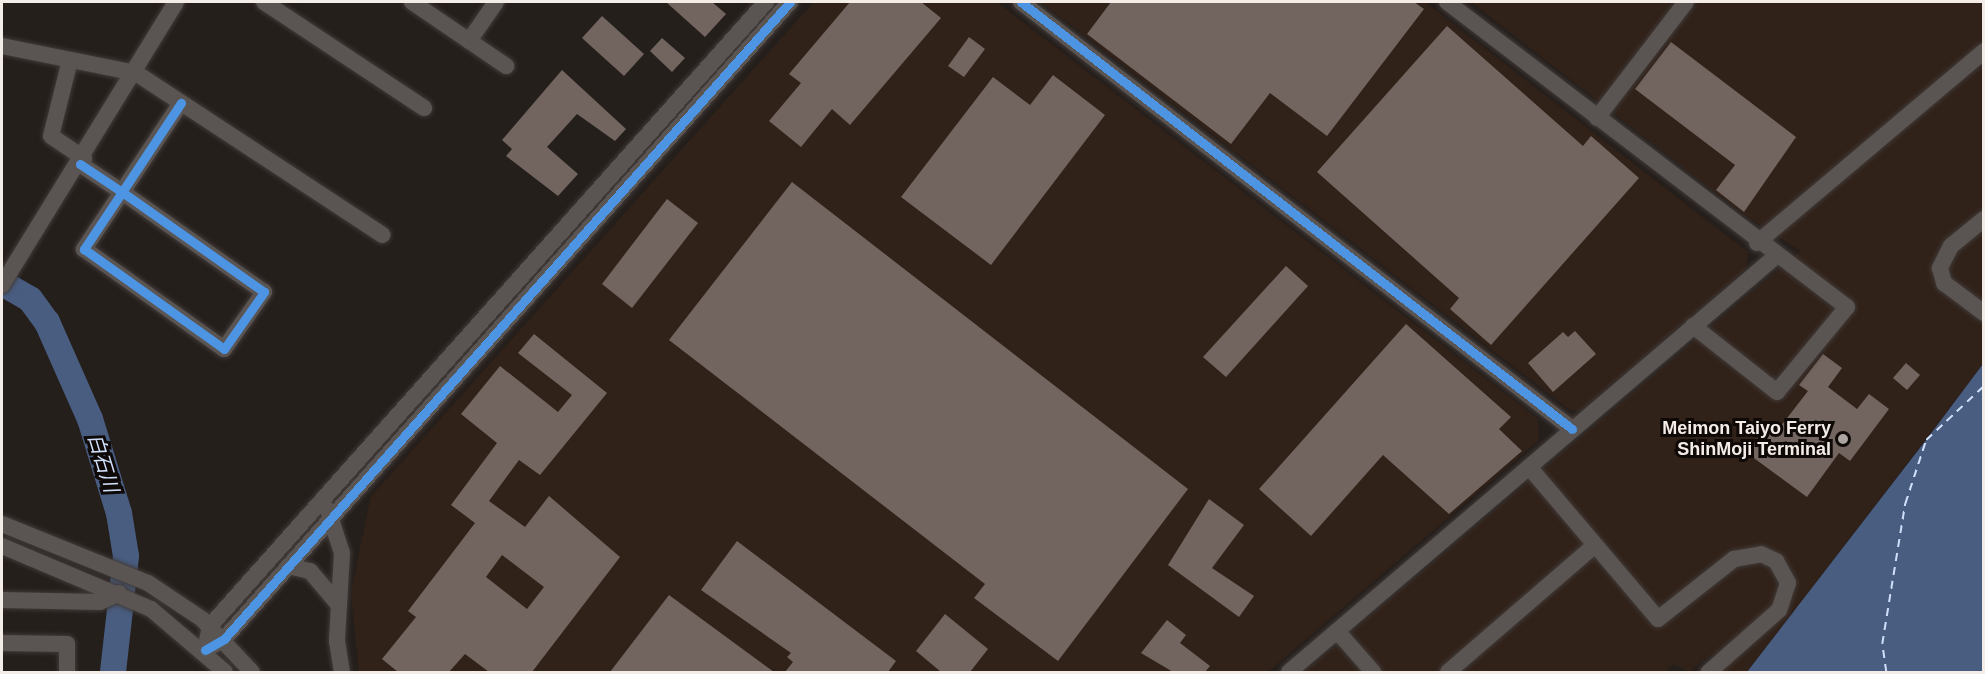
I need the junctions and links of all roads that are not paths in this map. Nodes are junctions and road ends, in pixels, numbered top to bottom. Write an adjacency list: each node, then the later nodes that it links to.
1 (176, 2): 15 (street)
2 (264, 2): 17 (street)
3 (412, 2): 10 (street)
4 (496, 2): 10 (street)
5 (766, 2): 30 (street)
6 (790, 2): 31 (street)
7 (1021, 2): 28 (street)
8 (1447, 2): 18 (street)
9 (1686, 2): 18 (street)
10 (469, 41): 14 (street)
11 (2, 46): 13 (street)
12 (1983, 51): 23 (street)
13 (70, 60): 15 (street); 19 (street)
14 (506, 66)
15 (136, 73): 16 (street); 19 (street)
16 (181, 103): 20 (street); 22 (street)
17 (424, 108)
18 (1597, 118): 23 (street)
19 (82, 161): 20 (street); 25 (street)
20 (122, 192): 20 (street)
21 (1983, 219): 26 (street)
22 (383, 235)
23 (1757, 243): 24 (street)
24 (1776, 256): 27 (street); 27 (street)
25 (2, 285)
26 (1983, 313)
27 (1693, 326): 28 (street)
28 (1572, 429): 29 (street)
29 (1530, 468): 34 (street); 40 (street)
30 (320, 502): 31 (street); 39 (street)
31 (334, 515): 35 (street); 38 (street)
32 (2, 524): 39 (street)
33 (2, 546): 36 (street)
34 (1594, 546): 50 (street); 51 (street)
35 (288, 566): 38 (street); 41 (street)
36 (119, 593): 37 (street); 43 (street)
37 (2, 600)
38 (338, 604): 47 (street)
39 (210, 626): 41 (street); 43 (street)
40 (1337, 631): 48 (street); 49 (street)
41 (224, 639): 43 (street); 46 (street)
42 (2, 643): 44 (street)
43 (205, 650): 45 (street)
44 (67, 672)
45 (225, 672)
46 (252, 672)
47 (342, 672)
48 (1289, 672)
49 (1374, 672)
50 (1448, 672)
51 (1709, 672)

